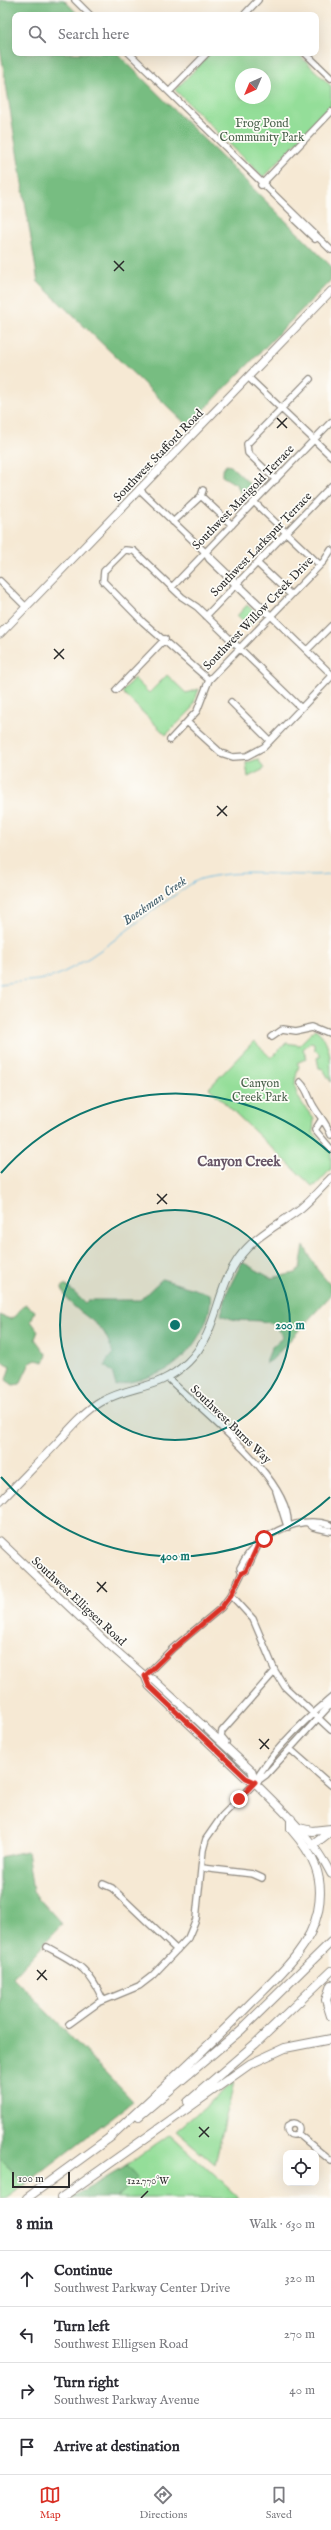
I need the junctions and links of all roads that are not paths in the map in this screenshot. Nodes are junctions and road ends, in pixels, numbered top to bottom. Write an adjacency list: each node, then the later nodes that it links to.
1 (75, 0): 3 (street)
2 (258, 0): 4 (street)
3 (87, 12)
4 (247, 12)
5 (132, 56): 9 (street)
6 (204, 56): 9 (street)
7 (308, 56): 8 (street)
8 (331, 78)
9 (169, 92): 11 (street)
10 (331, 112): 11 (street)
11 (262, 184): 12 (street); 13 (street)
12 (331, 250)
13 (331, 255)
14 (331, 290): 15 (main road, Southwest Stafford Road)
15 (248, 377): 17 (street); 23 (main road, Southwest Stafford Road)
16 (310, 379): 17 (street)
17 (281, 408): 19 (street); 21 (street)
18 (331, 422): 19 (street, Southwest Marigold Terrace)
19 (314, 440): 20 (street); 21 (street, Southwest Marigold Terrace)
20 (331, 456)
21 (276, 480): 24 (street, Southwest Marigold Terrace)
22 (331, 486): 27 (street, Southwest Larkspur Terrace)
23 (139, 489): 25 (street); 37 (main road, Southwest Stafford Road)
24 (254, 502): 26 (street, Southwest Marigold Terrace); 27 (street)
25 (173, 522): 26 (street); 29 (street)
26 (232, 524): 29 (street, Southwest Marigold Terrace)
27 (286, 533): 31 (street, Southwest Larkspur Terrace); 32 (street)
28 (331, 550): 32 (street, Southwest Willow Creek Drive)
29 (205, 552): 34 (street); 35 (street, Southwest Marigold Terrace)
30 (331, 558): 32 (street, Southwest Willow Creek Drive)
31 (258, 562): 34 (street, Southwest Larkspur Terrace); 36 (street)
32 (322, 563): 36 (street, Southwest Willow Creek Drive)
33 (0, 581): 37 (street)
34 (237, 583): 38 (street); 39 (street, Southwest Larkspur Terrace)
35 (172, 587): 39 (street); 42 (street)
36 (291, 595): 38 (street, Southwest Willow Creek Drive)
37 (26, 607): 41 (main road, Southwest Stafford Road)
38 (271, 615): 43 (street, Southwest Willow Creek Drive); 44 (street)
39 (206, 616): 43 (street)
40 (331, 626): 44 (street)
41 (0, 634)
42 (165, 639): 47 (street); 48 (street)
43 (239, 648): 47 (street, Southwest Willow Creek Drive); 50 (street)
44 (307, 650): 45 (street)
45 (331, 674)
46 (331, 677): 50 (street)
47 (209, 680): 51 (street, Southwest Willow Creek Drive)
48 (116, 690)
49 (231, 702): 53 (street)
50 (301, 708): 53 (street)
51 (187, 722): 52 (street, Southwest Willow Creek Drive); 53 (street)
52 (170, 740)
53 (270, 741)
54 (331, 1034): 55 (street)
55 (272, 1036)
56 (300, 1082): 57 (street)
57 (322, 1119): 58 (street); 59 (street)
58 (331, 1135)
59 (331, 1149)
60 (331, 1178): 61 (main road)
61 (168, 1378): 62 (main road); 65 (street, Southwest Burns Way)
62 (0, 1502)
63 (308, 1523): 64 (street); 65 (street); 66 (street)
64 (331, 1525)
65 (288, 1527): 68 (street)
66 (331, 1531)
67 (0, 1541): 70 (main road, Southwest Elligsen Road)
68 (231, 1595): 69 (street); 70 (street)
69 (275, 1671): 73 (street); 76 (street)
70 (145, 1676): 76 (main road, Southwest Elligsen Road); 77 (main road, Southwest Elligsen Road)
71 (331, 1698): 73 (street)
72 (331, 1704): 73 (street)
73 (315, 1716): 74 (street); 75 (street); 77 (street)
74 (331, 1730)
75 (290, 1749): 77 (street); 78 (street)
76 (239, 1759): 77 (main road, Southwest Elligsen Road)
77 (255, 1782): 79 (main road, Southwest Elligsen Road); 83 (street)
78 (331, 1785)
79 (290, 1819): 80 (main road, Southwest Elligsen Road); 100 (highway)
80 (299, 1828): 81 (highway); 82 (main road, Southwest Elligsen Road)
81 (331, 1830): 82 (highway)
82 (313, 1845): 84 (main road, Southwest Elligsen Road)
83 (202, 1868): 85 (street); 90 (street)
84 (331, 1874)
85 (262, 1878)
86 (103, 1884): 90 (street)
87 (331, 1939): 91 (highway)
88 (331, 1942): 91 (highway)
89 (47, 1948): 94 (street)
90 (177, 1950): 94 (street)
91 (319, 1954): 100 (highway)
92 (331, 1970): 98 (highway)
93 (331, 1985): 95 (highway)
94 (103, 2000): 96 (street)
95 (331, 2016)
96 (69, 2024)
97 (331, 2039): 98 (highway)
98 (162, 2125): 103 (highway)
99 (298, 2133): 101 (street)
100 (108, 2139): 102 (highway)
101 (331, 2161)
102 (27, 2198)
103 (61, 2198)

